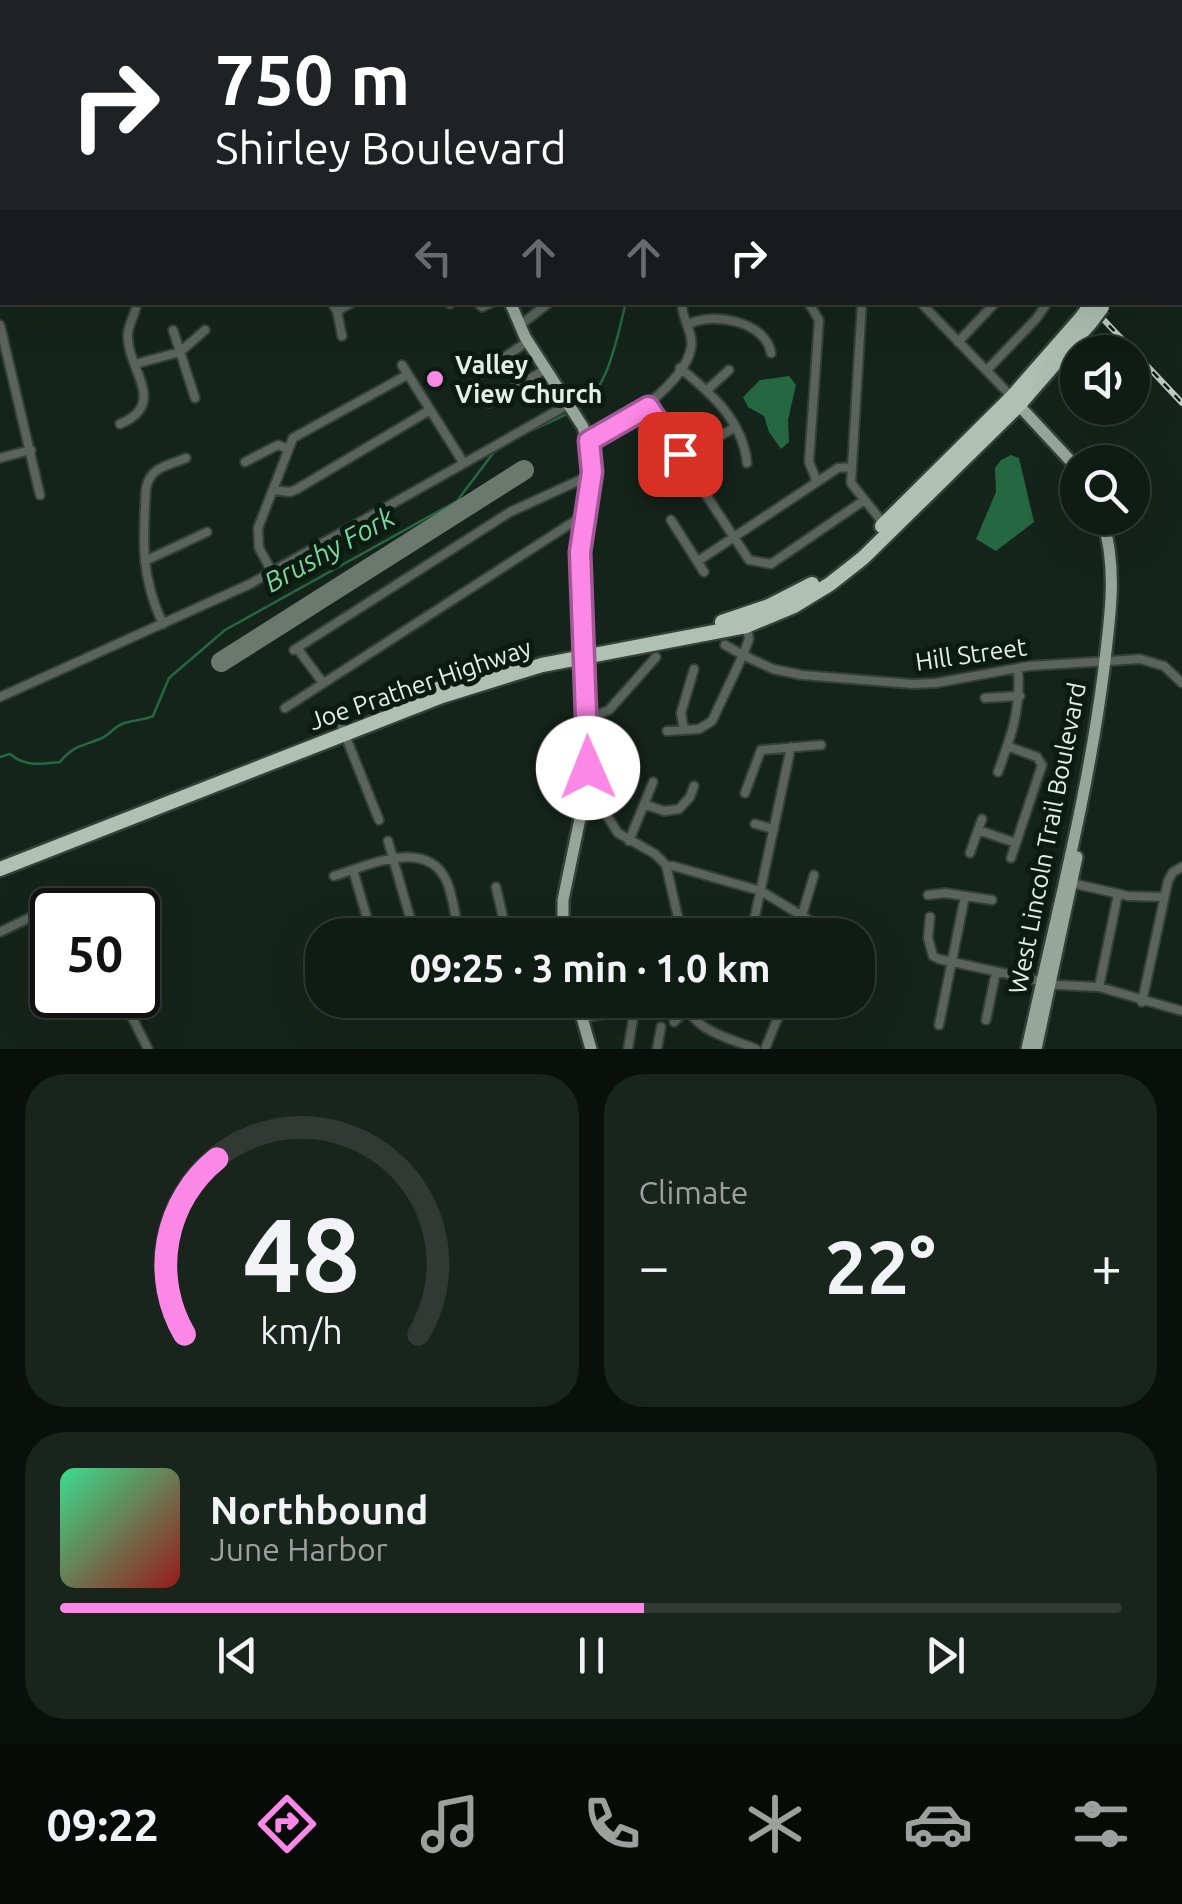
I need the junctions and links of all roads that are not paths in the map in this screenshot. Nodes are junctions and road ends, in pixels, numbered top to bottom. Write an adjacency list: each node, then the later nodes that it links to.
1 (136, 305): 22 (street)
2 (511, 305): 14 (main road)
3 (546, 305): 14 (street)
4 (683, 305): 12 (street)
5 (810, 305): 51 (street)
6 (862, 305): 49 (street)
7 (923, 305): 19 (street)
8 (993, 305): 19 (street)
9 (1046, 305): 27 (street)
10 (1099, 305): 32 (highway, Joe Prather Highway, bridge)
11 (334, 307): 17 (street)
12 (686, 324): 21 (street); 24 (street)
13 (0, 325): 43 (street)
14 (519, 326): 18 (main road)
15 (173, 330): 20 (street)
16 (205, 330): 20 (street)
17 (342, 336)
18 (528, 341): 25 (main road); 29 (street)
19 (958, 342): 27 (street)
20 (180, 352): 22 (street); 31 (street)
21 (772, 353)
22 (136, 364): 37 (street)
23 (402, 365): 28 (street)
24 (680, 368): 30 (street); 34 (street)
25 (546, 369): 33 (street); 35 (main road)
26 (729, 370): 30 (street)
27 (987, 370): 32 (street)
28 (408, 375): 36 (street); 42 (street)
29 (480, 375)
30 (707, 390): 38 (street)
31 (195, 398)
32 (1017, 402): 41 (main road); 59 (highway, Joe Prather Highway); 67 (highway, Joe Prather Highway)
33 (490, 403)
34 (648, 407): 40 (street); 62 (street)
35 (572, 409): 40 (main road); 47 (street)
36 (430, 410): 47 (street); 52 (street)
37 (120, 424)
38 (735, 428): 39 (street); 48 (street)
39 (717, 438)
40 (589, 441): 50 (main road)
41 (1060, 446)
42 (288, 449): 46 (street); 52 (street)
43 (30, 450): 44 (street); 53 (street)
44 (0, 458)
45 (186, 458): 63 (street)
46 (244, 462)
47 (463, 462): 65 (street)
48 (747, 463)
49 (852, 467): 51 (street); 54 (street)
50 (592, 475): 57 (main road); 76 (street)
51 (817, 482): 62 (street)
52 (272, 490): 56 (street)
53 (40, 496)
54 (864, 501): 59 (street); 62 (street)
55 (251, 505): 56 (street)
56 (266, 508): 65 (street)
57 (584, 515): 70 (main road); 76 (street)
58 (670, 520): 64 (street)
59 (884, 524): 67 (highway, Joe Prather Highway)
60 (207, 532): 63 (street)
61 (1107, 535): 73 (main road, West Lincoln Trail Boulevard)
62 (733, 538): 64 (street)
63 (145, 561): 68 (street)
64 (698, 561): 66 (street)
65 (272, 572): 68 (street)
66 (704, 572)
67 (745, 621): 70 (highway, Joe Prather Highway); 71 (street)
68 (163, 624): 78 (street)
69 (726, 645): 71 (street, Hill Street)
70 (584, 652): 82 (main road); 83 (highway, Joe Prather Highway)
71 (743, 655): 74 (street, Hill Street); 84 (street)
72 (656, 656): 82 (street)
73 (1108, 660): 74 (street, Hill Street); 77 (street, Hill Street); 113 (main road, West Lincoln Trail Boulevard)
74 (1018, 668): 79 (street)
75 (694, 669): 84 (street)
76 (323, 683): 81 (street)
77 (1182, 683)
78 (0, 696)
79 (1020, 696): 80 (street); 87 (street)
80 (985, 698)
81 (285, 708)
82 (587, 719): 92 (main road)
83 (342, 729): 96 (street); 105 (highway, Joe Prather Highway); 109 (highway, Joe Prather Highway)
84 (684, 730): 85 (street)
85 (667, 731)
86 (820, 745): 88 (street)
87 (1008, 746): 89 (street); 102 (street)
88 (791, 747): 93 (street); 98 (street)
89 (998, 772)
90 (652, 782): 94 (street)
91 (694, 786): 94 (street)
92 (586, 792): 100 (street); 128 (main road)
93 (745, 793)
94 (646, 805): 100 (street)
95 (982, 819): 99 (street)
96 (379, 820)
97 (755, 824): 98 (street)
98 (774, 828): 115 (street)
99 (978, 830): 102 (street); 103 (street)
100 (629, 840): 107 (street)
101 (388, 841): 106 (street)
102 (1016, 843): 104 (street)
103 (970, 852)
104 (1011, 858)
105 (0, 859)
106 (393, 860): 110 (street); 125 (street); 126 (street)
107 (667, 867): 115 (street); 129 (street)
108 (1182, 867): 119 (street)
109 (0, 869)
110 (353, 870): 112 (street); 124 (street)
111 (814, 875): 121 (street)
112 (334, 876)
113 (1068, 882): 116 (street); 135 (main road, West Lincoln Trail Boulevard)
114 (496, 887): 127 (street)
115 (761, 891): 121 (street); 130 (street)
116 (1118, 894): 119 (street); 136 (street)
117 (928, 895): 118 (street)
118 (965, 896): 120 (street); 133 (street)
119 (1164, 896): 137 (street)
120 (992, 900)
121 (802, 915): 131 (street)
122 (930, 916): 133 (street)
123 (30, 917): 132 (street)
124 (367, 918)
125 (410, 918)
126 (457, 918)
127 (503, 918)
128 (564, 918)
129 (678, 918)
130 (755, 918)
131 (807, 918)
132 (0, 932)
133 (953, 962): 134 (street); 147 (street)
134 (996, 972): 135 (street); 145 (street)
135 (1046, 982): 136 (street); 155 (main road, West Lincoln Trail Boulevard); 156 (main road, West Lincoln Trail Boulevard)
136 (1098, 988): 137 (street)
137 (1142, 1002): 138 (street)
138 (1182, 1012)
139 (132, 1018): 149 (street)
140 (583, 1018): 150 (main road)
141 (634, 1018): 151 (street)
142 (677, 1018): 146 (street)
143 (696, 1018): 153 (street)
144 (778, 1018): 154 (street)
145 (986, 1020)
146 (674, 1022)
147 (939, 1025)
148 (661, 1027): 152 (street)
149 (148, 1049)
150 (591, 1049)
151 (628, 1049)
152 (657, 1049)
153 (756, 1049)
154 (765, 1049)
155 (1027, 1049)
156 (1036, 1049)

